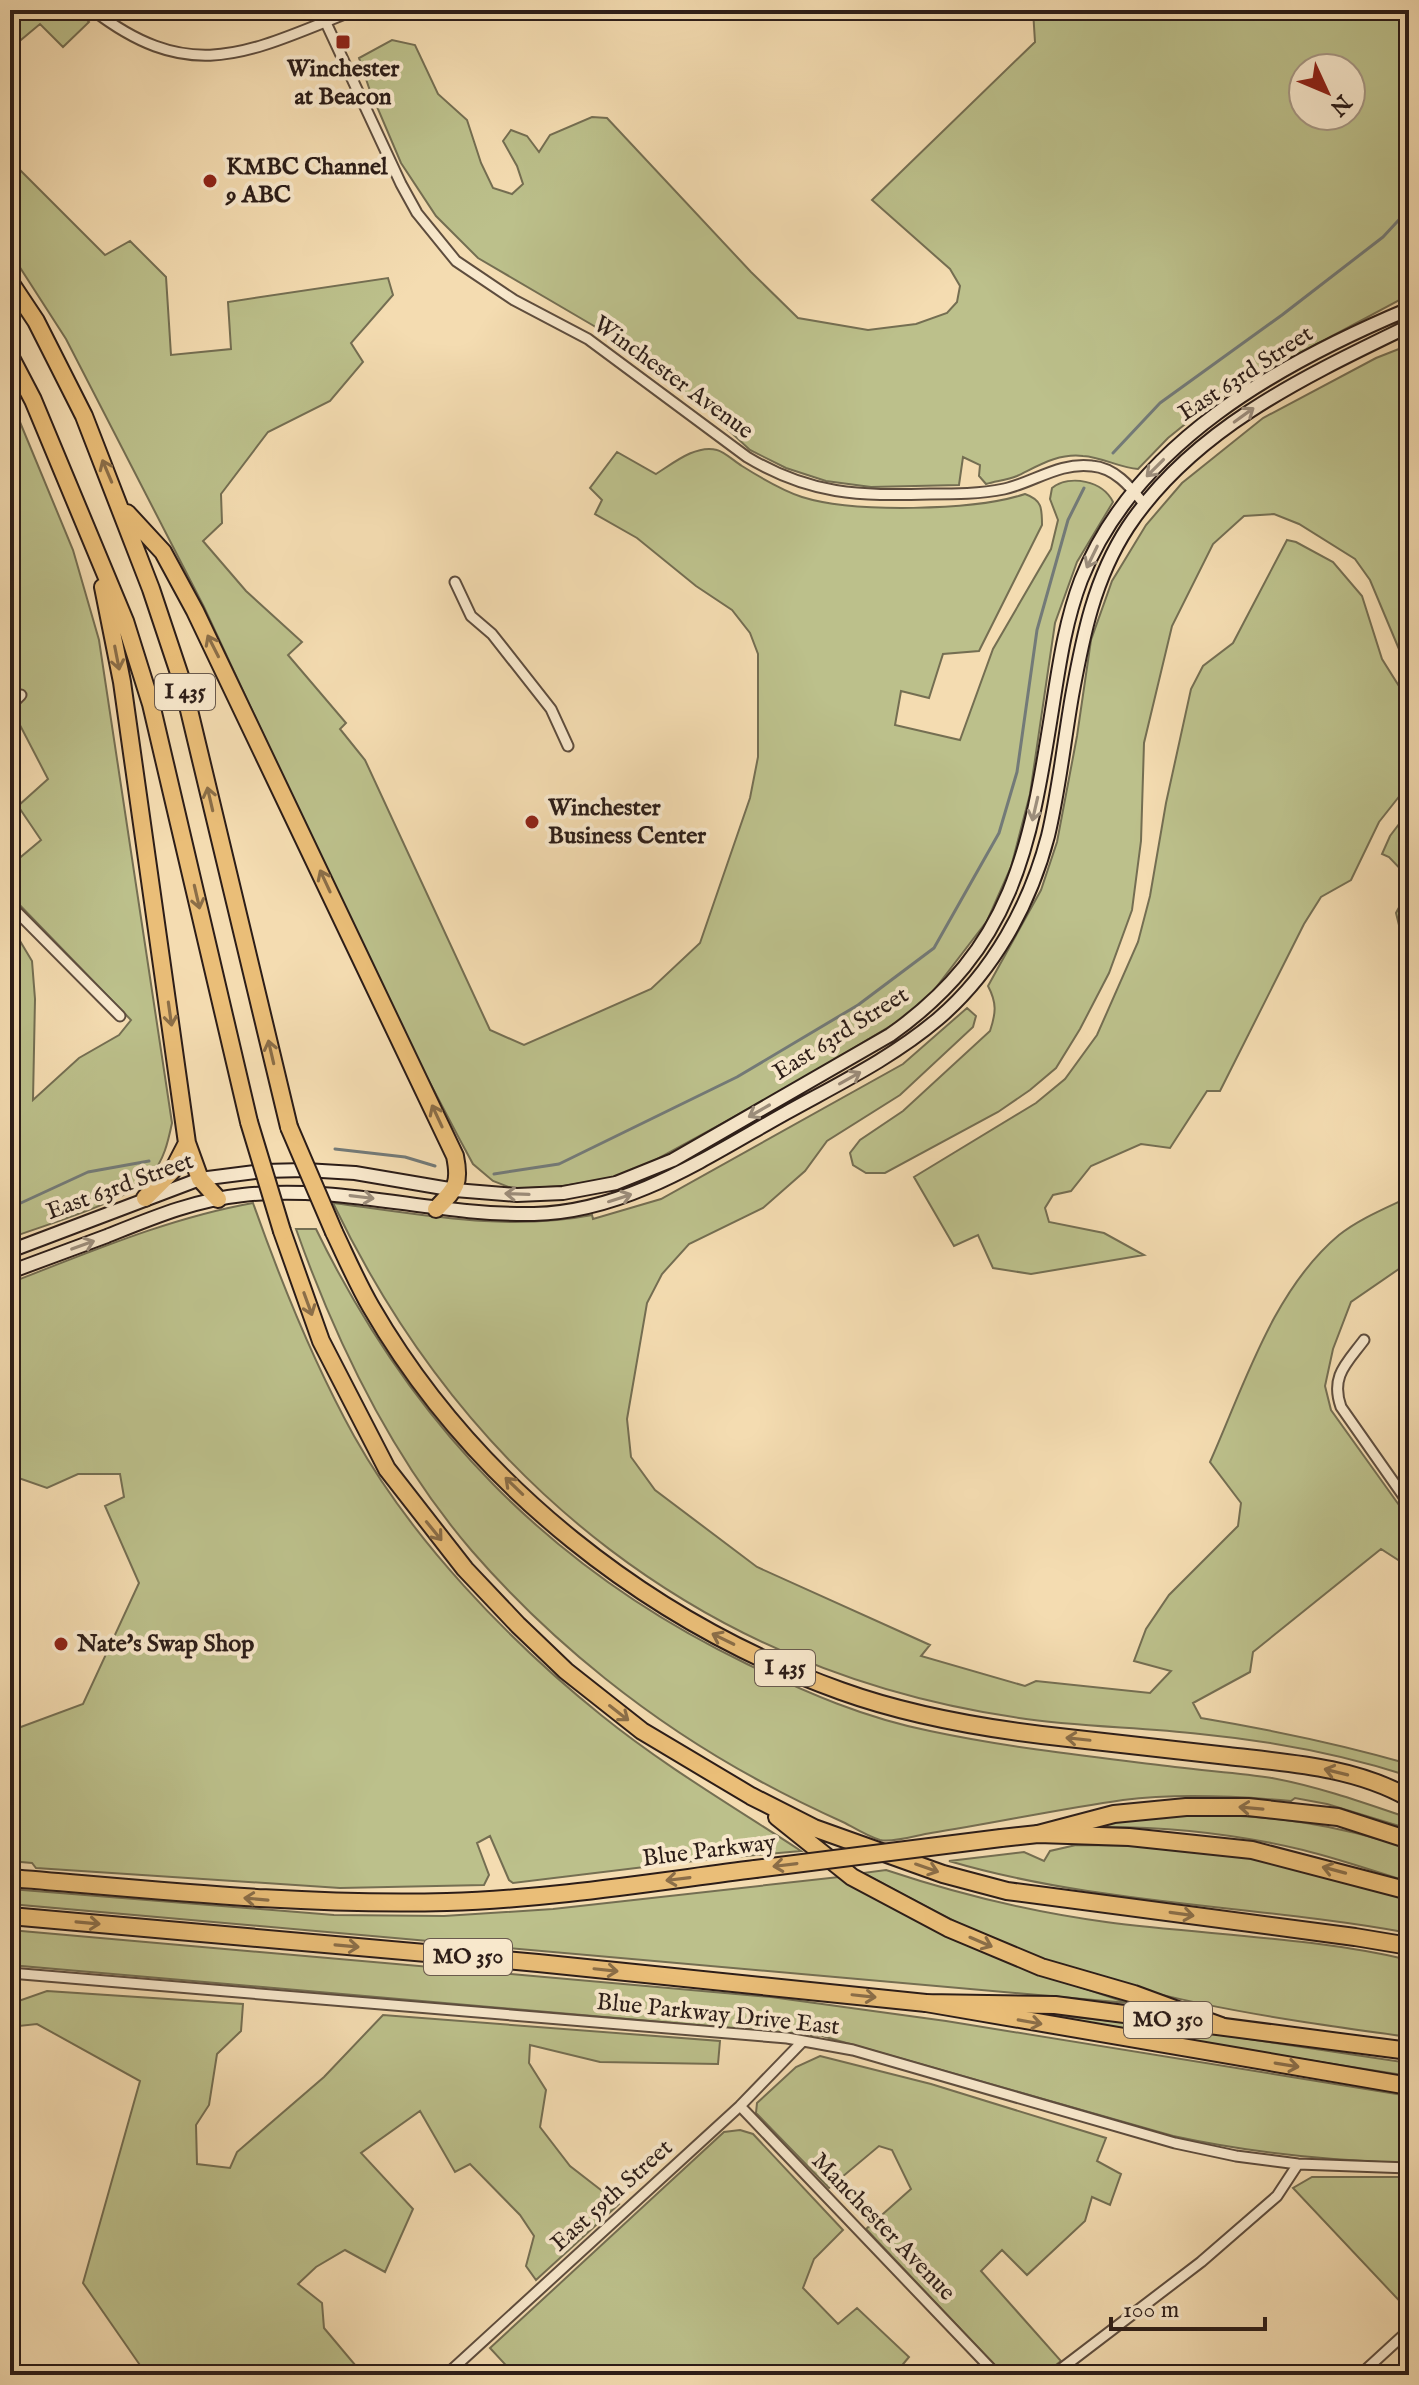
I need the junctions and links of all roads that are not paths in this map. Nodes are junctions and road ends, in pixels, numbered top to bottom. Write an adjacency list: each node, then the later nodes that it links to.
1 (93, 10): 4 (street)
2 (320, 10): 4 (street, Winchester Avenue)
3 (355, 10): 4 (street)
4 (325, 22): 9 (street, Winchester Avenue)
5 (10, 282): 11 (highway, I 435, one-way to 5)
6 (1409, 309): 9 (main road, East 63rd Street, one-way to 9)
7 (1409, 326): 10 (main road, East 63rd Street, one-way to 7)
8 (10, 356): 12 (highway, I 435)
9 (1133, 490): 10 (street, Winchester Avenue); 21 (main road, East 63rd Street, one-way to 21)
10 (1145, 505): 24 (main road, East 63rd Street, one-way to 10)
11 (121, 506): 21 (highway, one-way to 11); 29 (highway, I 435, one-way to 11, bridge)
12 (97, 554): 19 (highway, one-way to 19); 30 (highway, I 435, one-way to 30, bridge)
13 (455, 582): 16 (street)
14 (21, 695): 15 (street)
15 (10, 706)
16 (568, 746)
17 (10, 905): 18 (street)
18 (120, 1016)
19 (187, 1143): 20 (highway); 22 (highway)
20 (200, 1179): 21 (main road, East 63rd Street); 22 (main road, East 63rd Street); 23 (highway)
21 (455, 1190): 24 (highway)
22 (145, 1198): 25 (main road, East 63rd Street)
23 (218, 1199): 24 (main road, East 63rd Street, one-way to 24); 26 (main road, East 63rd Street, one-way to 23)
24 (436, 1209)
25 (10, 1251)
26 (10, 1272)
27 (1364, 1340): 28 (street)
28 (1409, 1504)
29 (1409, 1795)
30 (751, 1796): 36 (highway, I 435, one-way to 36); 39 (highway, one-way to 39)
31 (1038, 1834): 32 (highway, one-way to 31); 33 (highway, Blue Parkway, one-way to 33, bridge); 34 (highway, Blue Parkway, one-way to 31)
32 (1409, 1840)
33 (10, 1878)
34 (1409, 1891)
35 (10, 1916): 38 (highway, MO 350, one-way to 38)
36 (1409, 1946)
37 (10, 1973): 40 (street, Blue Parkway Drive East)
38 (926, 2003): 39 (highway, MO 350); 42 (highway, one-way to 42)
39 (1221, 2026): 41 (highway, MO 350)
40 (801, 2043): 43 (street, East 59th Street); 44 (street, Blue Parkway Drive East)
41 (1409, 2051)
42 (1409, 2086)
43 (740, 2106): 47 (street, East 59th Street); 48 (street, Manchester Avenue)
44 (1298, 2164): 45 (street, Blue Parkway Drive East); 49 (street)
45 (1409, 2168)
46 (1409, 2330): 50 (street)
47 (446, 2375)
48 (997, 2375)
49 (1053, 2375)
50 (1360, 2375)

